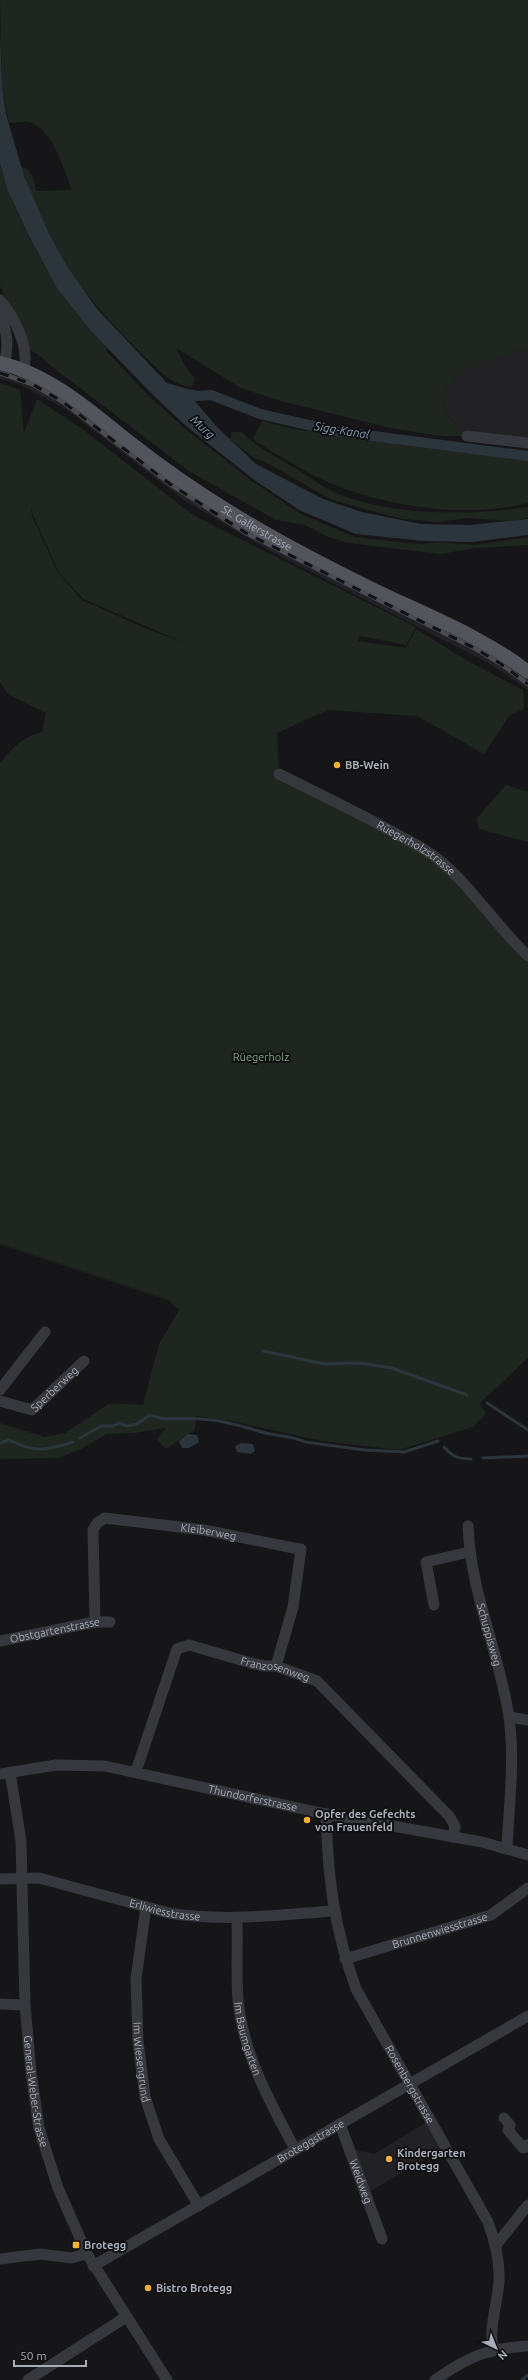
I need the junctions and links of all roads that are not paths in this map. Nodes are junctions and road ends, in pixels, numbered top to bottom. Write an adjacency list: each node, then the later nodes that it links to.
1 (0, 300): 4 (street)
2 (0, 311): 3 (street)
3 (2, 364): 4 (main road, St. Gallerstrasse)
4 (23, 370): 7 (main road, St. Gallerstrasse)
5 (467, 436): 6 (street)
6 (528, 443)
7 (528, 672)
8 (279, 774): 9 (street, Rüegerholzstrasse)
9 (528, 956)
10 (45, 1332): 12 (street)
11 (84, 1361): 13 (street, Sperberweg)
12 (0, 1390)
13 (0, 1401)
14 (468, 1526): 15 (street, Schuppisweg)
15 (469, 1552): 16 (street); 21 (street, Schuppisweg)
16 (434, 1605)
17 (95, 1622): 18 (street, Obstgartenstrasse); 19 (street, Obstgartenstrasse); 20 (street, Kleiberweg)
18 (110, 1622)
19 (0, 1641)
20 (276, 1666): 23 (street, Franzosenweg); 26 (street, Franzosenweg)
21 (509, 1717): 22 (street); 27 (street, Schuppisweg)
22 (528, 1720)
23 (136, 1771): 24 (street, Thundorferstrasse); 25 (street, Thundorferstrasse)
24 (5, 1773): 29 (street, General-Weber-Strasse)
25 (326, 1814): 26 (street, Thundorferstrasse); 33 (street, Rosenbergstrasse)
26 (453, 1837): 27 (street, Thundorferstrasse)
27 (507, 1848): 28 (street, Thundorferstrasse)
28 (528, 1855)
29 (22, 1878): 30 (street, Erliwiesstrasse); 32 (street, Erliwiesstrasse); 37 (street, General-Weber-Strasse)
30 (0, 1879)
31 (528, 1888): 35 (street, Brunnenwiesstrasse)
32 (146, 1907): 34 (street, Erliwiesstrasse); 45 (street, Im Wiesengrund)
33 (333, 1911): 34 (street, Erliwiesstrasse); 35 (street, Rosenbergstrasse)
34 (237, 1918): 43 (street, Im Baumgarten)
35 (346, 1959): 39 (street, Rosenbergstrasse)
36 (0, 2004): 37 (street)
37 (25, 2005): 48 (street, General-Weber-Strasse)
38 (528, 2016): 39 (street, Broteggstrasse)
39 (409, 2084): 41 (street, Broteggstrasse); 47 (street, Rosenbergstrasse)
40 (504, 2118): 42 (street)
41 (340, 2124): 43 (street, Broteggstrasse); 46 (street, Weidweg)
42 (528, 2147)
43 (295, 2149): 45 (street, Broteggstrasse)
44 (528, 2205): 47 (street)
45 (199, 2206): 50 (street, Broteggstrasse)
46 (382, 2239)
47 (496, 2245): 53 (street, Rosenbergstrasse)
48 (87, 2254): 49 (street); 50 (street, General-Weber-Strasse)
49 (0, 2260)
50 (93, 2266): 51 (street, General-Weber-Strasse)
51 (126, 2317): 54 (street); 55 (street, General-Weber-Strasse)
52 (528, 2346): 53 (street)
53 (493, 2349): 56 (street)
54 (28, 2380)
55 (167, 2380)
56 (436, 2380)

